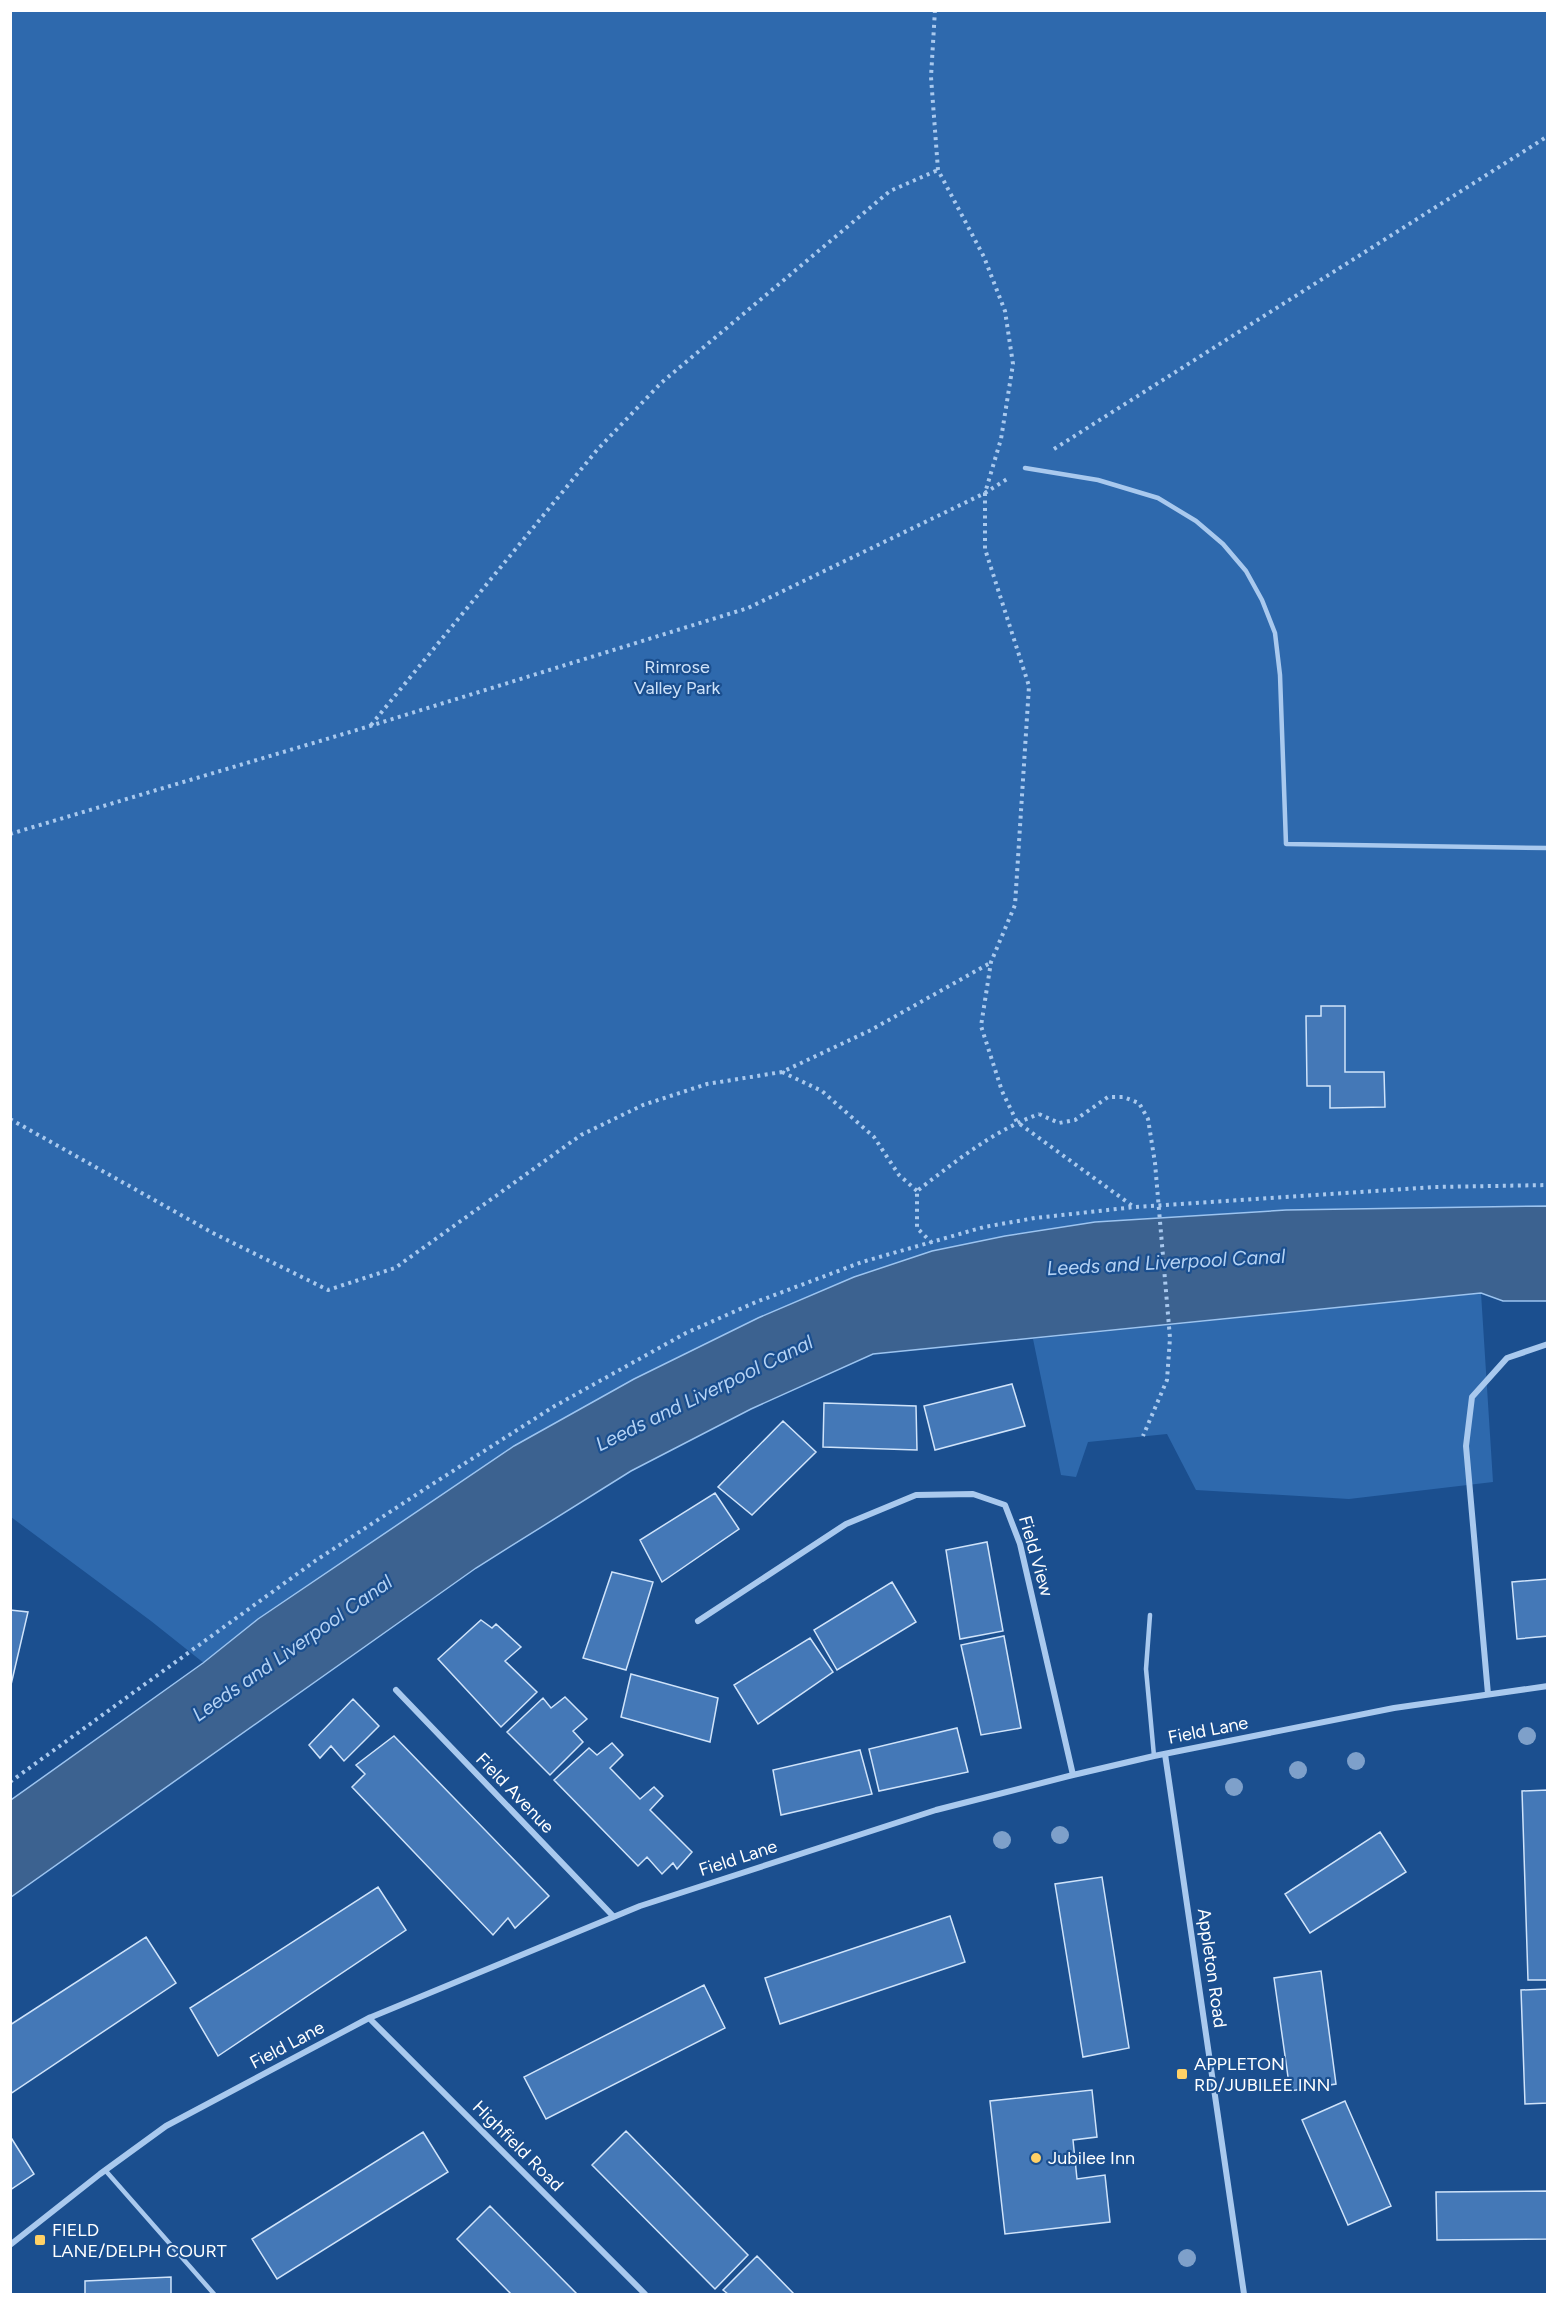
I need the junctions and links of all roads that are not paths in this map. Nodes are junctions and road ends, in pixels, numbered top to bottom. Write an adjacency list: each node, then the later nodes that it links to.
1 (1025, 468): 2 (lane)
2 (1548, 848)
3 (1548, 1344): 8 (street)
4 (1150, 1615): 10 (lane)
5 (698, 1621): 11 (street, Field View)
6 (1548, 1686): 8 (street, Field Lane)
7 (396, 1690): 12 (street, Field Avenue)
8 (1488, 1694): 9 (street, Field Lane)
9 (1165, 1754): 10 (street, Field Lane); 18 (street, Appleton Road)
10 (1154, 1756): 11 (street, Field Lane)
11 (1073, 1775): 12 (street, Field Lane)
12 (613, 1916): 13 (street, Field Lane)
13 (369, 2018): 14 (street, Field Lane); 17 (street, Highfield Road)
14 (105, 2170): 15 (street, Field Lane); 16 (lane)
15 (10, 2245)
16 (214, 2295)
17 (645, 2295)
18 (1244, 2295)

